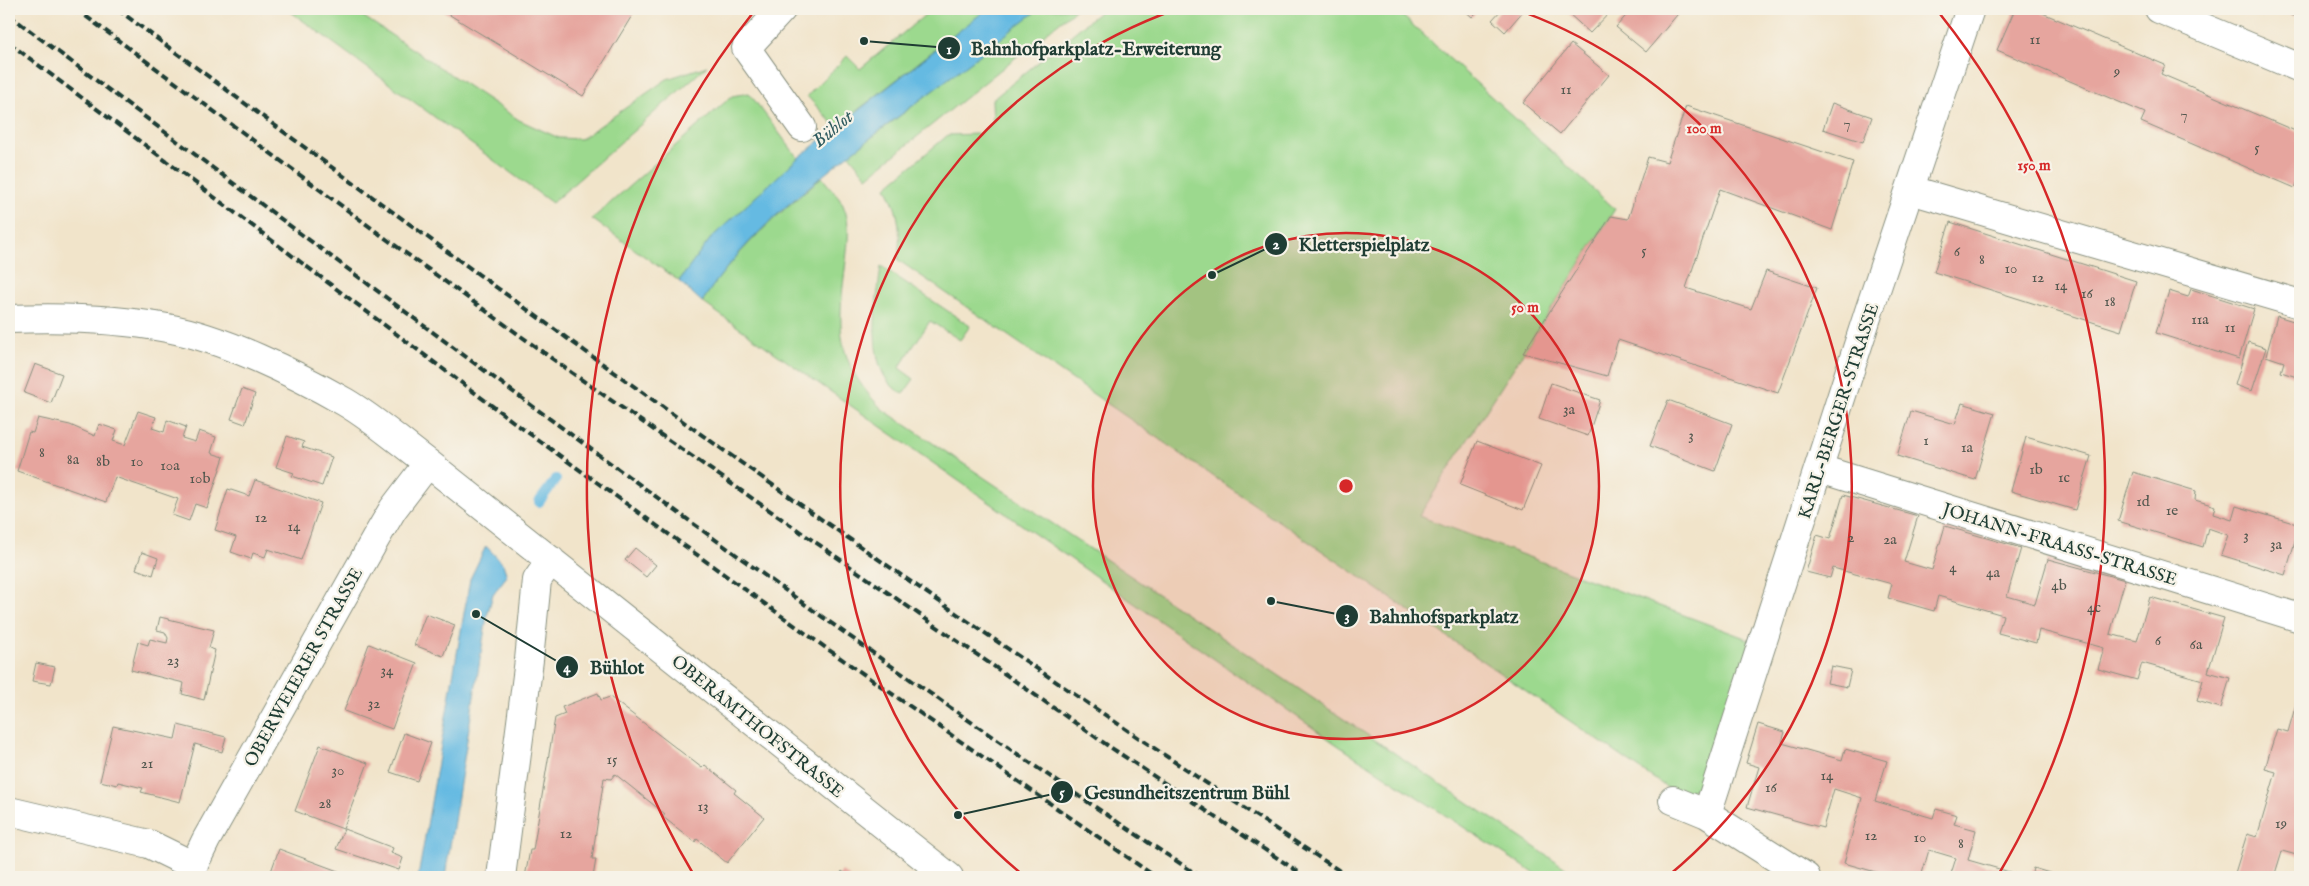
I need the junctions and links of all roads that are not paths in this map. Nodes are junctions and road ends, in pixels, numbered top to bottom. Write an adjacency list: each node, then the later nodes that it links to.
1 (782, 9): 5 (street)
2 (1970, 9): 6 (street, KARL-BERGER-STRASSE)
3 (2159, 9): 4 (street)
4 (2300, 68)
5 (802, 127)
6 (1911, 190): 7 (street); 10 (street, KARL-BERGER-STRASSE)
7 (2300, 304)
8 (9, 319): 9 (street, OBERAMTHOFSTRASSE)
9 (428, 462): 11 (street, OBERAMTHOFSTRASSE); 14 (street, OBERWEIERER STRASSE)
10 (1820, 469): 12 (street, JOHANN-FRAASS-STRASSE); 17 (street, KARL-BERGER-STRASSE)
11 (550, 560): 15 (street); 16 (street, OBERAMTHOFSTRASSE)
12 (2300, 618)
13 (9, 811): 14 (street)
14 (191, 872)
15 (500, 877)
16 (949, 877)
17 (1806, 877)

